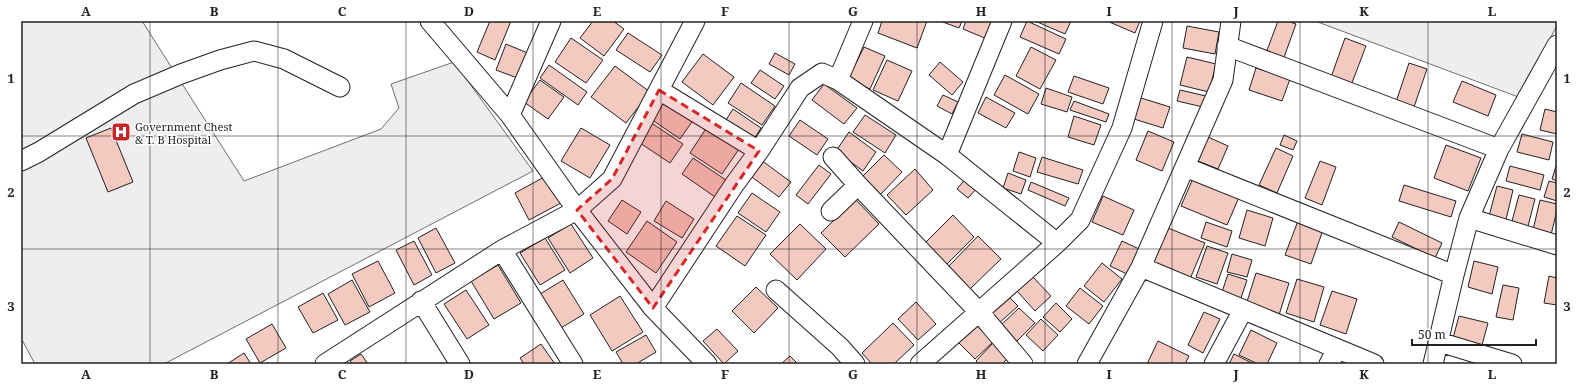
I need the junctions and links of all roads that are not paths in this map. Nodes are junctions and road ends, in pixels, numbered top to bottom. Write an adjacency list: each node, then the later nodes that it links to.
1 (431, 21): 13 (street)
2 (551, 21): 13 (street)
3 (695, 21): 12 (street)
4 (864, 21): 10 (street)
5 (1002, 21): 16 (street)
6 (1153, 21): 24 (street)
7 (1231, 21): 9 (street)
8 (1557, 44): 14 (street)
9 (1227, 46): 14 (street); 19 (street)
10 (838, 80): 15 (street); 16 (street)
11 (340, 87): 18 (street)
12 (659, 90): 15 (street); 21 (street)
13 (510, 115): 21 (street)
14 (1499, 149): 23 (street)
15 (759, 152): 31 (street)
16 (947, 155): 24 (street)
17 (833, 157): 20 (street)
18 (21, 161)
19 (1185, 167): 27 (street); 28 (street)
20 (858, 185): 22 (street); 33 (street)
21 (577, 210): 26 (street); 31 (street)
22 (831, 211)
23 (1470, 218): 25 (street); 28 (street)
24 (1057, 243): 33 (street)
25 (1557, 245)
26 (502, 250): 30 (street); 38 (street)
27 (1141, 267): 32 (street); 43 (street)
28 (1454, 275): 34 (street)
29 (776, 290): 40 (street)
30 (421, 301): 36 (street); 37 (street)
31 (653, 308): 39 (street)
32 (1243, 310): 35 (street); 44 (street)
33 (979, 312): 41 (street); 42 (street)
34 (1439, 342): 46 (street); 47 (street)
35 (1333, 356): 45 (street)
36 (325, 364)
37 (460, 364)
38 (573, 364)
39 (707, 364)
40 (855, 364)
41 (920, 364)
42 (1024, 364)
43 (1087, 364)
44 (1214, 364)
45 (1374, 364)
46 (1433, 364)
47 (1512, 364)

